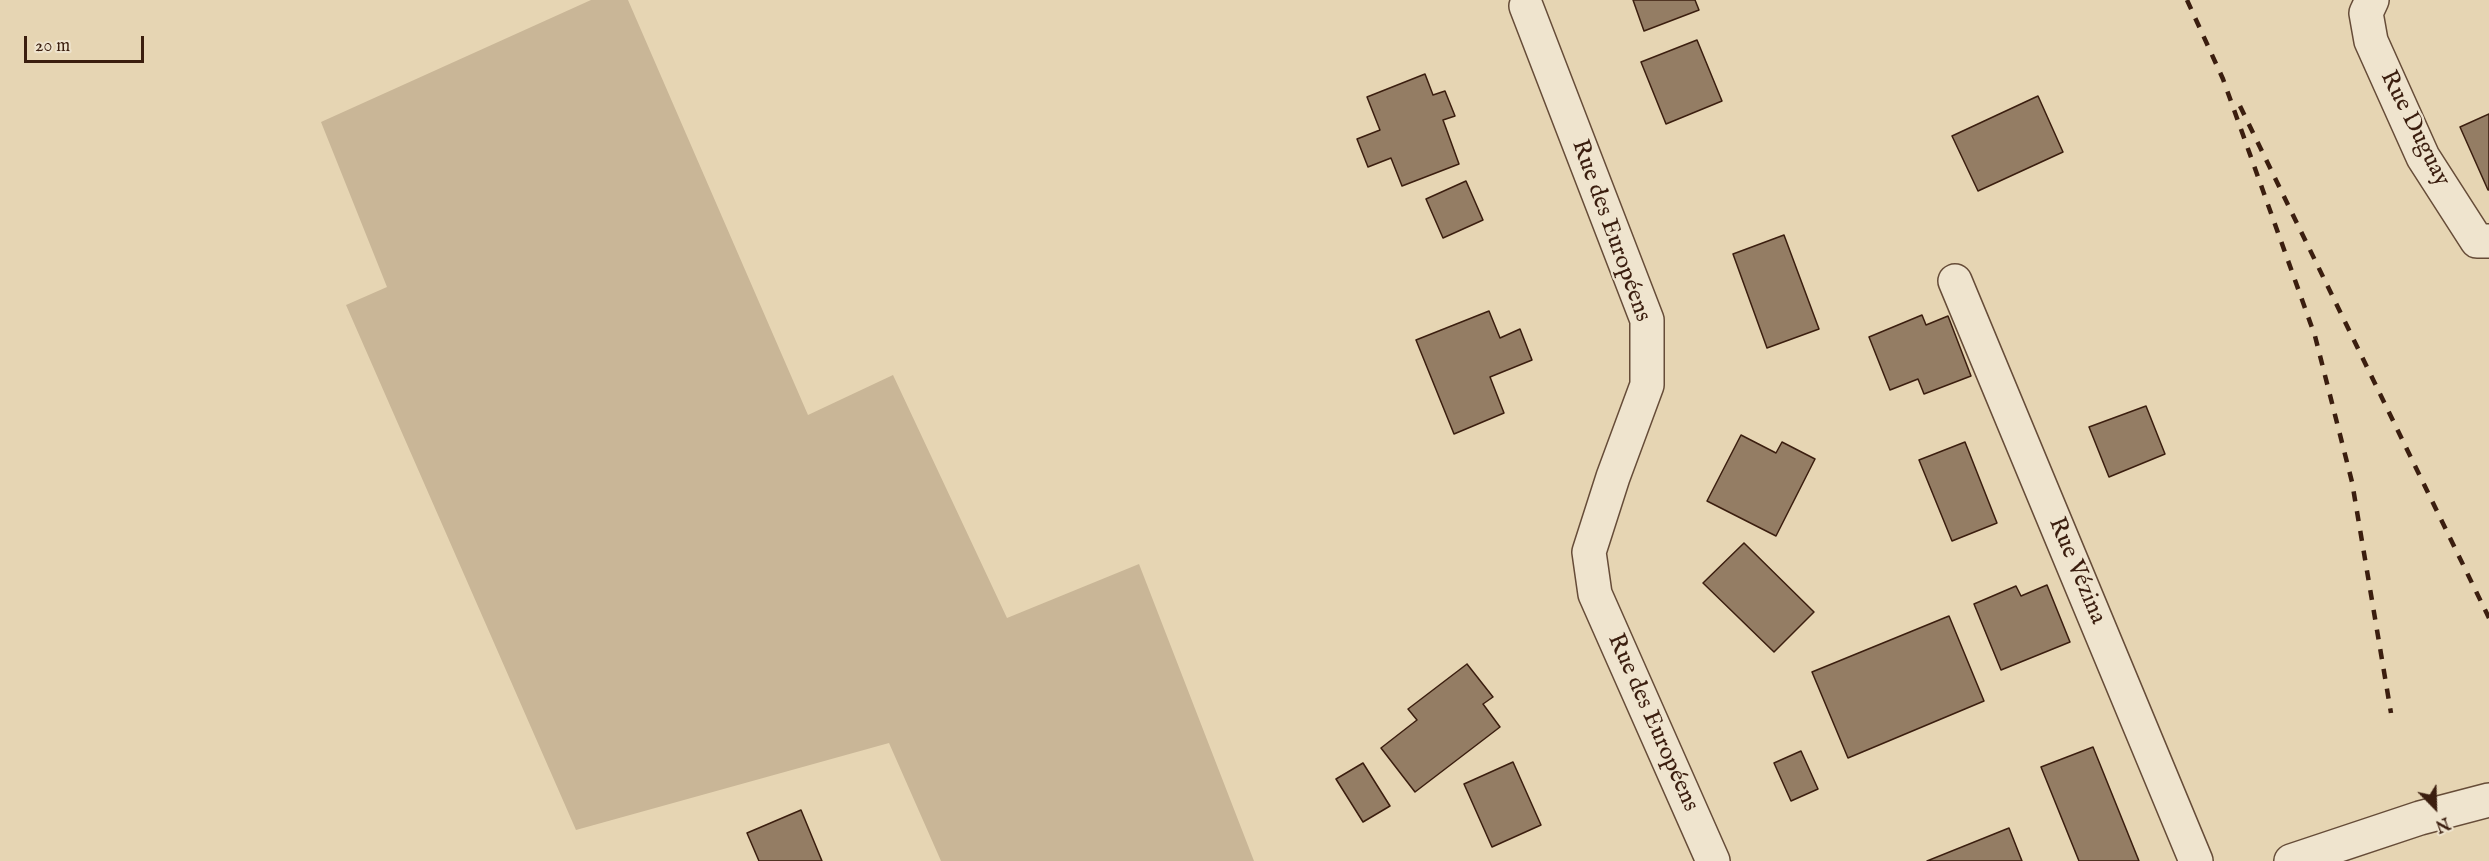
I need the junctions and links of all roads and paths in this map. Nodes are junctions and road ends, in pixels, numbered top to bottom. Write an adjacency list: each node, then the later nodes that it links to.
1 (2372, 0): 3 (street, Rue Duguay)
2 (1526, 6): 6 (street, Rue des Européens)
3 (2489, 241)
4 (1955, 281): 7 (street, Rue Vézina)
5 (2489, 800): 8 (street)
6 (1713, 861)
7 (2196, 861)
8 (2291, 861)

